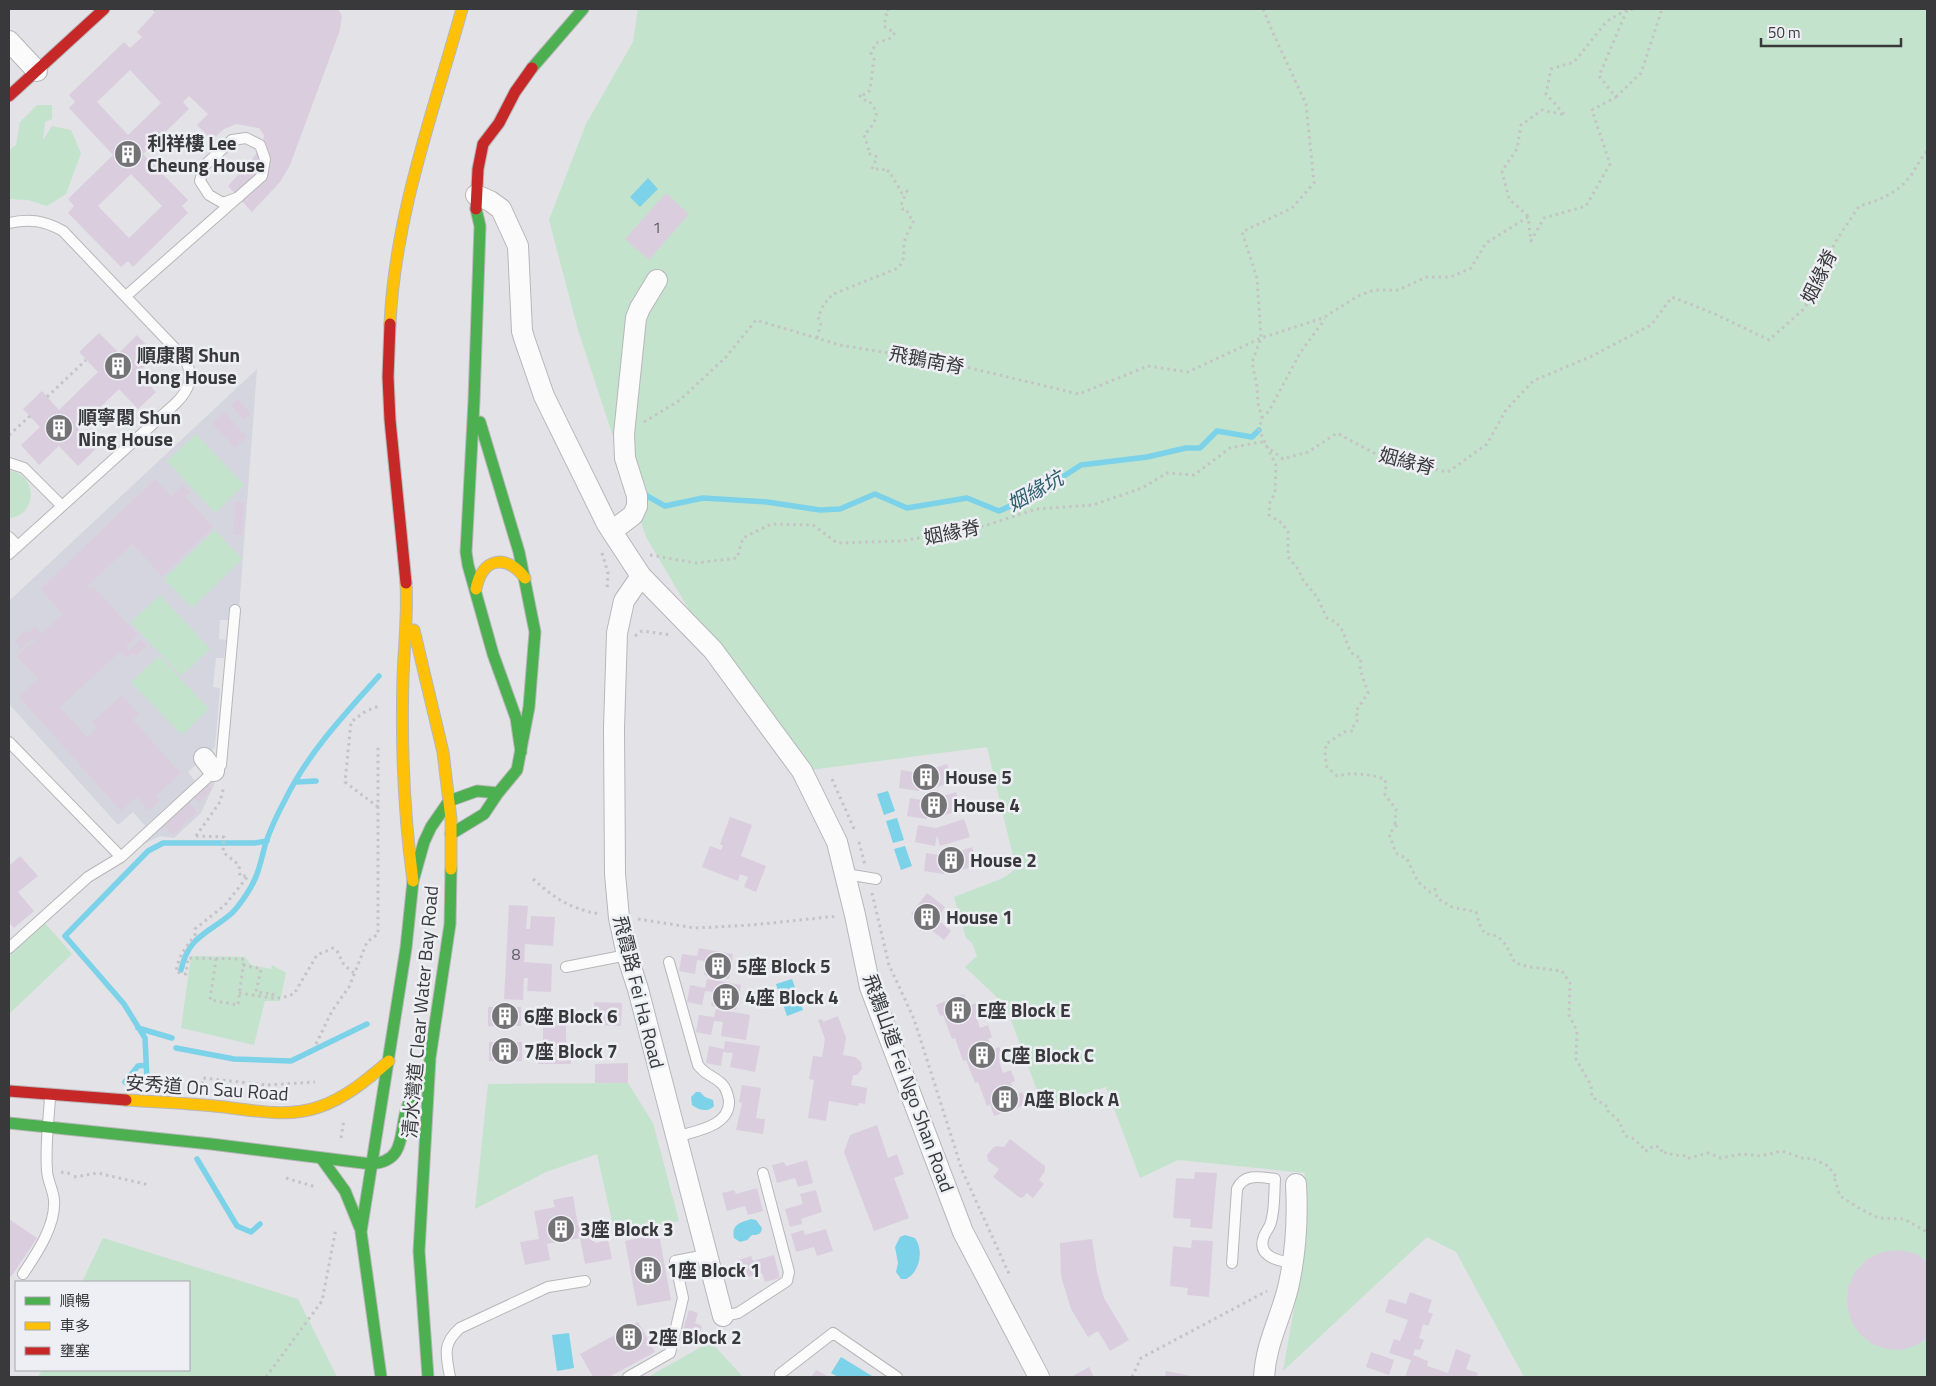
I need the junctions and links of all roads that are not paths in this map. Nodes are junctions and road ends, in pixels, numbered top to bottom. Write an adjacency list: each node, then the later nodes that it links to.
1 (104, 9): 5 (main road)
2 (462, 9): 24 (main road)
3 (583, 9): 7 (main road)
4 (9, 41): 5 (street)
5 (37, 71): 6 (main road)
6 (9, 96)
7 (499, 123): 8 (main road); 9 (main road)
8 (501, 139)
9 (486, 196): 14 (main road); 17 (street, 飛鵝山道 Fei Ngo Shan Road)
10 (239, 197): 10 (lane); 13 (lane)
11 (9, 223): 13 (lane)
12 (657, 280): 17 (street)
13 (126, 296): 16 (lane)
14 (474, 401): 22 (main road); 23 (main road)
15 (9, 463): 16 (lane)
16 (61, 505): 19 (lane)
17 (612, 531): 21 (street, 飛鵝山道 Fei Ngo Shan Road)
18 (9, 537): 19 (lane)
19 (18, 546): 20 (lane)
20 (9, 554)
21 (641, 576): 32 (street, 飛鵝山道 Fei Ngo Shan Road); 36 (street, 飛霞路 Fei Ha Road)
22 (525, 578): 23 (main road); 27 (main road)
23 (476, 589): 27 (main road)
24 (407, 604): 29 (main road, 清水灣道 Clear Water Bay Road); 34 (main road)
25 (235, 610): 31 (lane)
26 (9, 742): 31 (lane)
27 (521, 752): 28 (main road)
28 (498, 793): 29 (main road); 30 (main road)
29 (449, 801): 30 (main road, 清水灣道 Clear Water Bay Road); 34 (main road)
30 (451, 834): 39 (main road, 清水灣道 Clear Water Bay Road)
31 (121, 857): 35 (lane)
32 (846, 874): 33 (lane); 63 (street, 飛鵝山道 Fei Ngo Shan Road)
33 (872, 878)
34 (413, 881): 40 (main road, 清水灣道 Clear Water Bay Road)
35 (9, 948)
36 (627, 955): 38 (lane); 45 (street, 飛霞路 Fei Ha Road)
37 (669, 962): 45 (lane)
38 (566, 967)
39 (430, 1058): 47 (main road); 59 (main road, 清水灣道 Clear Water Bay Road)
40 (389, 1061): 42 (main road, 安秀道 On Sau Road); 47 (main road, 清水灣道 Clear Water Bay Road)
41 (9, 1091): 42 (main road, 安秀道 On Sau Road)
42 (50, 1095): 44 (lane)
43 (9, 1123): 44 (main road)
44 (48, 1128): 46 (main road); 54 (lane)
45 (676, 1137): 51 (street, 飛霞路 Fei Ha Road)
46 (321, 1158): 47 (main road); 50 (main road)
47 (371, 1164): 50 (main road, 清水灣道 Clear Water Bay Road)
48 (763, 1173): 56 (lane)
49 (1296, 1184): 53 (street)
50 (361, 1232): 58 (main road, 清水灣道 Clear Water Bay Road)
51 (706, 1255): 56 (street, 飛霞路 Fei Ha Road); 61 (lane)
52 (1232, 1263): 53 (lane)
53 (1293, 1263): 64 (street)
54 (24, 1274)
55 (585, 1281): 60 (lane)
56 (722, 1316)
57 (780, 1374): 62 (lane)
58 (381, 1377)
59 (428, 1377)
60 (450, 1377)
61 (628, 1377)
62 (897, 1377)
63 (1039, 1377)
64 (1264, 1377)

